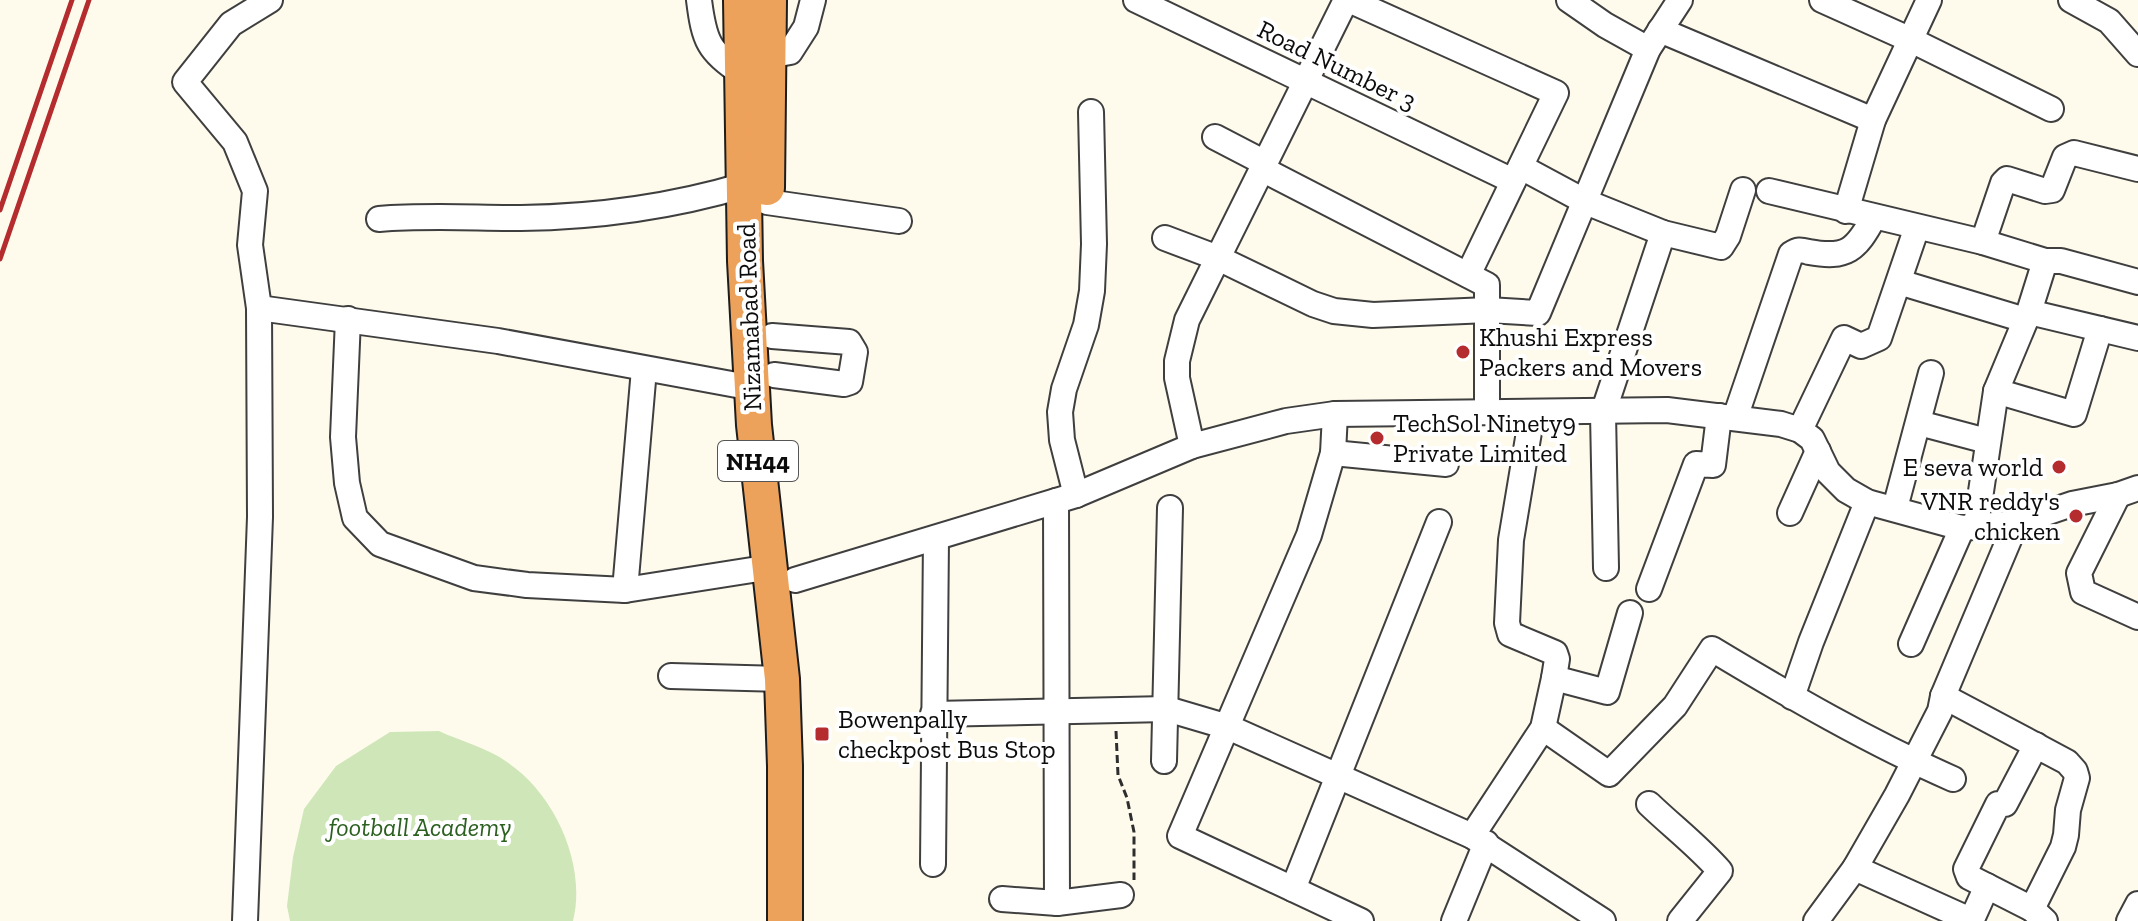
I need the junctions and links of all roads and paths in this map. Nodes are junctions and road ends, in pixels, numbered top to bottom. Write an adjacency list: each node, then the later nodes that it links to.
1 (270, 0): 42 (street)
2 (699, 0): 16 (street)
3 (741, 0): 16 (highway, Nizamabad Road / NH44)
4 (769, 0): 16 (highway, Nizamabad Road / NH44)
5 (813, 0): 16 (street)
6 (1136, 0): 17 (street, Road Number 3)
7 (1347, 0): 17 (street); 24 (street)
8 (1569, 0): 13 (street)
9 (1680, 0): 13 (street)
10 (1822, 0): 14 (street)
11 (1929, 0): 14 (street)
12 (2074, 1): 15 (street)
13 (1654, 39): 20 (street); 28 (street)
14 (1911, 40): 18 (street); 20 (street)
15 (2138, 54)
16 (755, 65): 27 (highway, Nizamabad Road / NH44)
17 (1305, 79): 22 (street); 24 (street, Road Number 3)
18 (2051, 109)
19 (1091, 112): 66 (street)
20 (1873, 120): 29 (street)
21 (1215, 137): 22 (street)
22 (1263, 166): 37 (street); 39 (street)
23 (2138, 169): 36 (street)
24 (1517, 174): 28 (street, Road Number 3); 39 (street)
25 (1743, 190): 34 (street, Road Number 3)
26 (1769, 191): 29 (street)
27 (756, 194): 31 (street); 32 (street); 47 (highway, Nizamabad Road / NH44); 51 (highway, Nizamabad Road / NH44)
28 (1586, 202): 34 (street, Road Number 3); 43 (street)
29 (1846, 211): 30 (street)
30 (1874, 217): 33 (street); 57 (street)
31 (379, 219)
32 (899, 221)
33 (1917, 227): 36 (street); 40 (street)
34 (1663, 233): 54 (street)
35 (1165, 238): 37 (street)
36 (1983, 242): 38 (street)
37 (1218, 258): 43 (street); 61 (street)
38 (2045, 261): 41 (street); 44 (street)
39 (1468, 275): 43 (street)
40 (1899, 282): 44 (street); 59 (street)
41 (2138, 282)
42 (259, 308): 45 (street); 109 (street)
43 (1488, 310): 53 (street)
44 (2027, 316): 46 (street); 52 (street)
45 (348, 319): 49 (street); 78 (street)
46 (2100, 329): 48 (street); 52 (street)
47 (772, 336): 51 (highway, Nizamabad Road / NH44); 51 (street)
48 (2138, 338)
49 (644, 369): 51 (street); 78 (street)
50 (1931, 373): 58 (street)
51 (763, 381): 76 (highway, Nizamabad Road / NH44)
52 (1996, 391): 60 (street)
53 (1487, 412): 55 (street); 56 (street)
54 (1603, 413): 56 (street); 57 (street); 75 (street)
55 (1335, 414): 61 (street); 63 (street)
56 (1532, 414): 83 (street)
57 (1727, 417): 59 (street); 77 (street)
58 (1919, 423): 60 (street); 69 (street)
59 (1800, 430): 62 (street)
60 (1987, 441): 73 (street)
61 (1192, 446): 66 (street)
62 (1818, 451): 67 (street); 70 (street)
63 (1333, 453): 64 (street); 91 (street)
64 (1446, 464)
65 (2128, 491): 72 (street); 80 (street)
66 (1066, 498): 74 (street); 88 (street)
67 (1867, 502): 69 (street); 86 (street)
68 (1170, 508): 87 (street)
69 (1895, 508): 73 (street)
70 (1790, 513)
71 (1439, 522): 96 (street)
72 (2016, 523): 73 (street); 85 (street)
73 (1969, 527): 81 (street)
74 (936, 538): 76 (street); 90 (street)
75 (1606, 568)
76 (783, 574): 78 (street); 84 (highway, Nizamabad Road / NH44); 111 (highway, Nizamabad Road / NH44)
77 (1649, 589)
78 (625, 590)
79 (1630, 613): 83 (street)
80 (2138, 617)
81 (1911, 644)
82 (671, 676): 84 (street)
83 (1554, 678): 92 (street)
84 (782, 679): 110 (highway, Nizamabad Road / NH44)
85 (1943, 696): 93 (street); 95 (street)
86 (1792, 697): 92 (street); 95 (street)
87 (1167, 709): 89 (street); 91 (street); 94 (street)
88 (1055, 711): 89 (street); 90 (street); 106 (street)
89 (1115, 711): 104 (path)
90 (933, 714): 100 (street)
91 (1228, 727): 96 (street); 103 (street)
92 (1543, 728): 99 (street)
93 (2036, 745): 102 (street); 108 (street)
94 (1164, 761)
95 (1912, 761): 97 (street); 101 (street)
96 (1339, 777): 99 (street); 103 (street)
97 (1953, 779)
98 (1649, 804): 115 (street)
99 (1479, 840): 113 (street); 114 (street)
100 (933, 864)
101 (1855, 868): 102 (street); 116 (street)
102 (1987, 886): 108 (street)
103 (1293, 889): 112 (street)
104 (1121, 895): 106 (street)
105 (1002, 899): 106 (street)
106 (1057, 903)
107 (2138, 904): 117 (street)
108 (2038, 915)
109 (245, 921)
110 (785, 921)
111 (806, 921)
112 (1361, 921)
113 (1454, 921)
114 (1603, 921)
115 (1680, 921)
116 (1816, 921)
117 (2129, 921)

